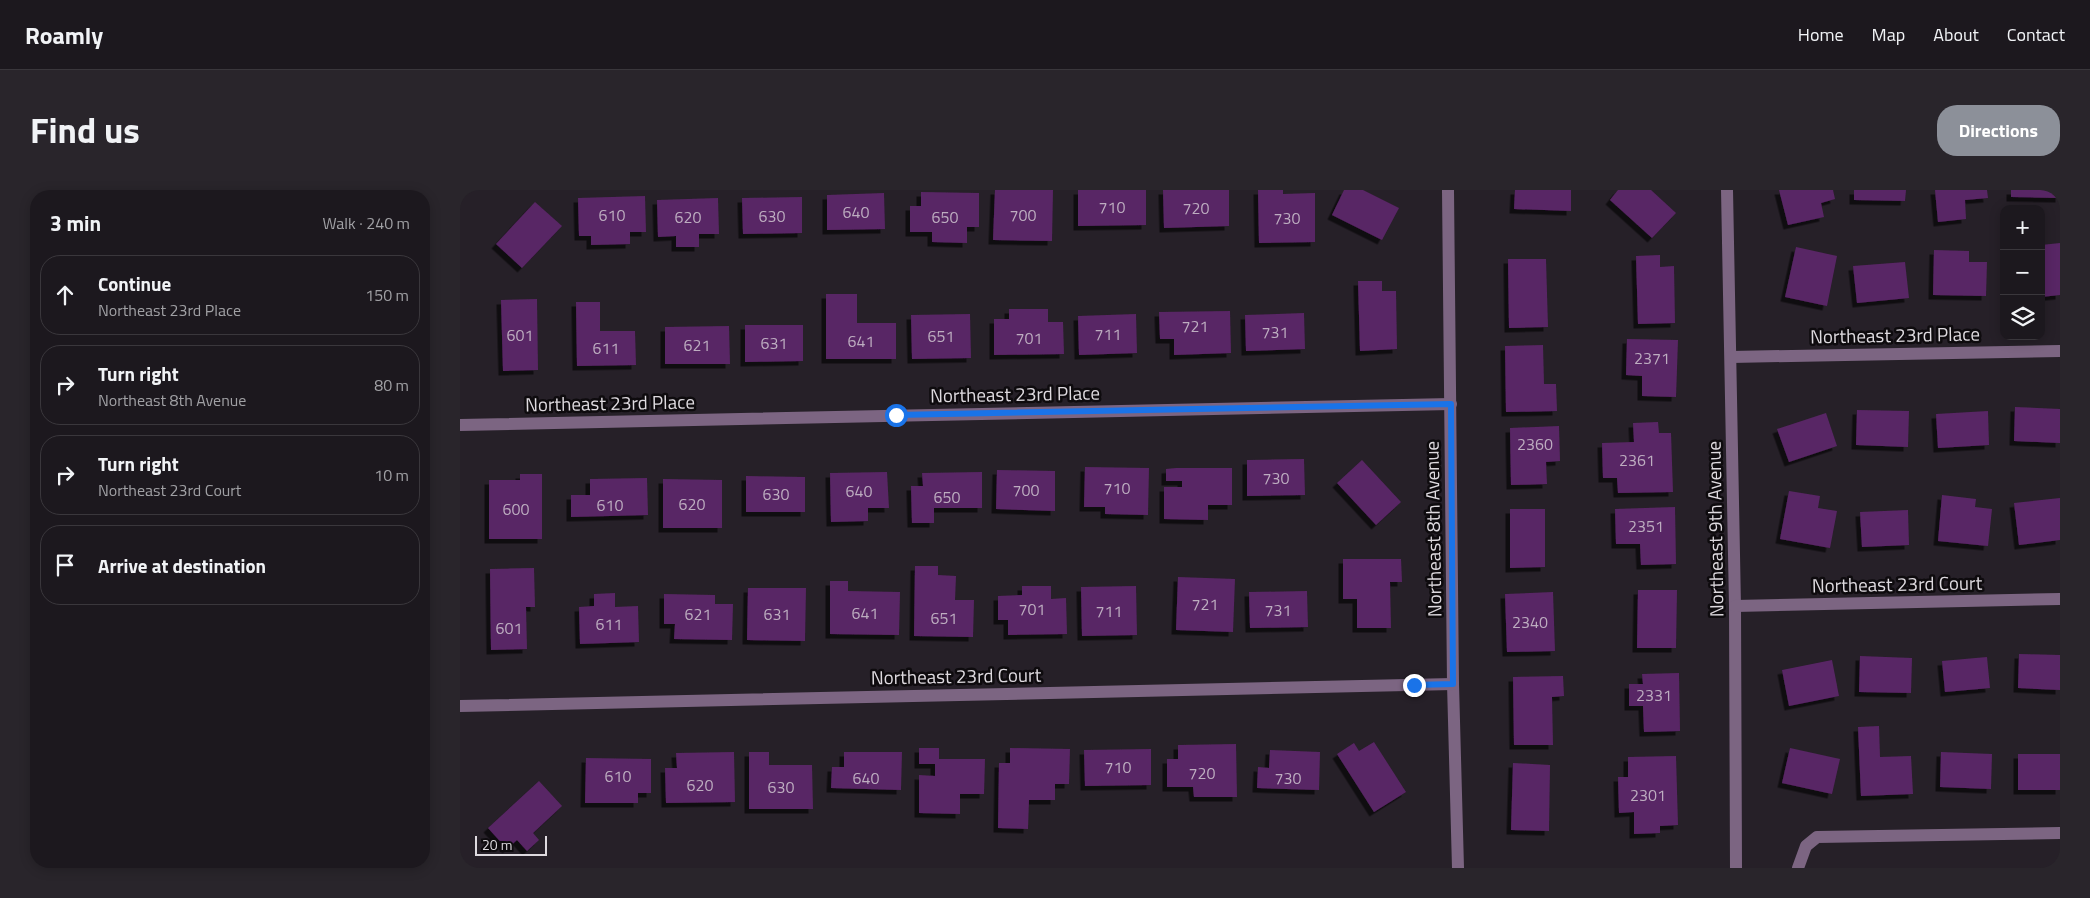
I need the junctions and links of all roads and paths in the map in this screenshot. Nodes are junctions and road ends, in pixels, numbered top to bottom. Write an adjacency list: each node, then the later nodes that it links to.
1 (1448, 190): 5 (street, Northeast 8th Avenue)
2 (1727, 190): 4 (street, Northeast 9th Avenue)
3 (2060, 351): 4 (street, Northeast 23rd Place)
4 (1731, 357): 8 (street, Northeast 9th Avenue)
5 (1451, 404): 6 (street, Northeast 23rd Place); 9 (street, Northeast 8th Avenue)
6 (460, 424)
7 (2060, 599): 8 (street, Northeast 23rd Court)
8 (1735, 606): 13 (street, Northeast 9th Avenue)
9 (1453, 684): 10 (street, Northeast 23rd Court); 12 (street, Northeast 8th Avenue)
10 (460, 706)
11 (2060, 833): 14 (street)
12 (1458, 868)
13 (1736, 868)
14 (1798, 868)

